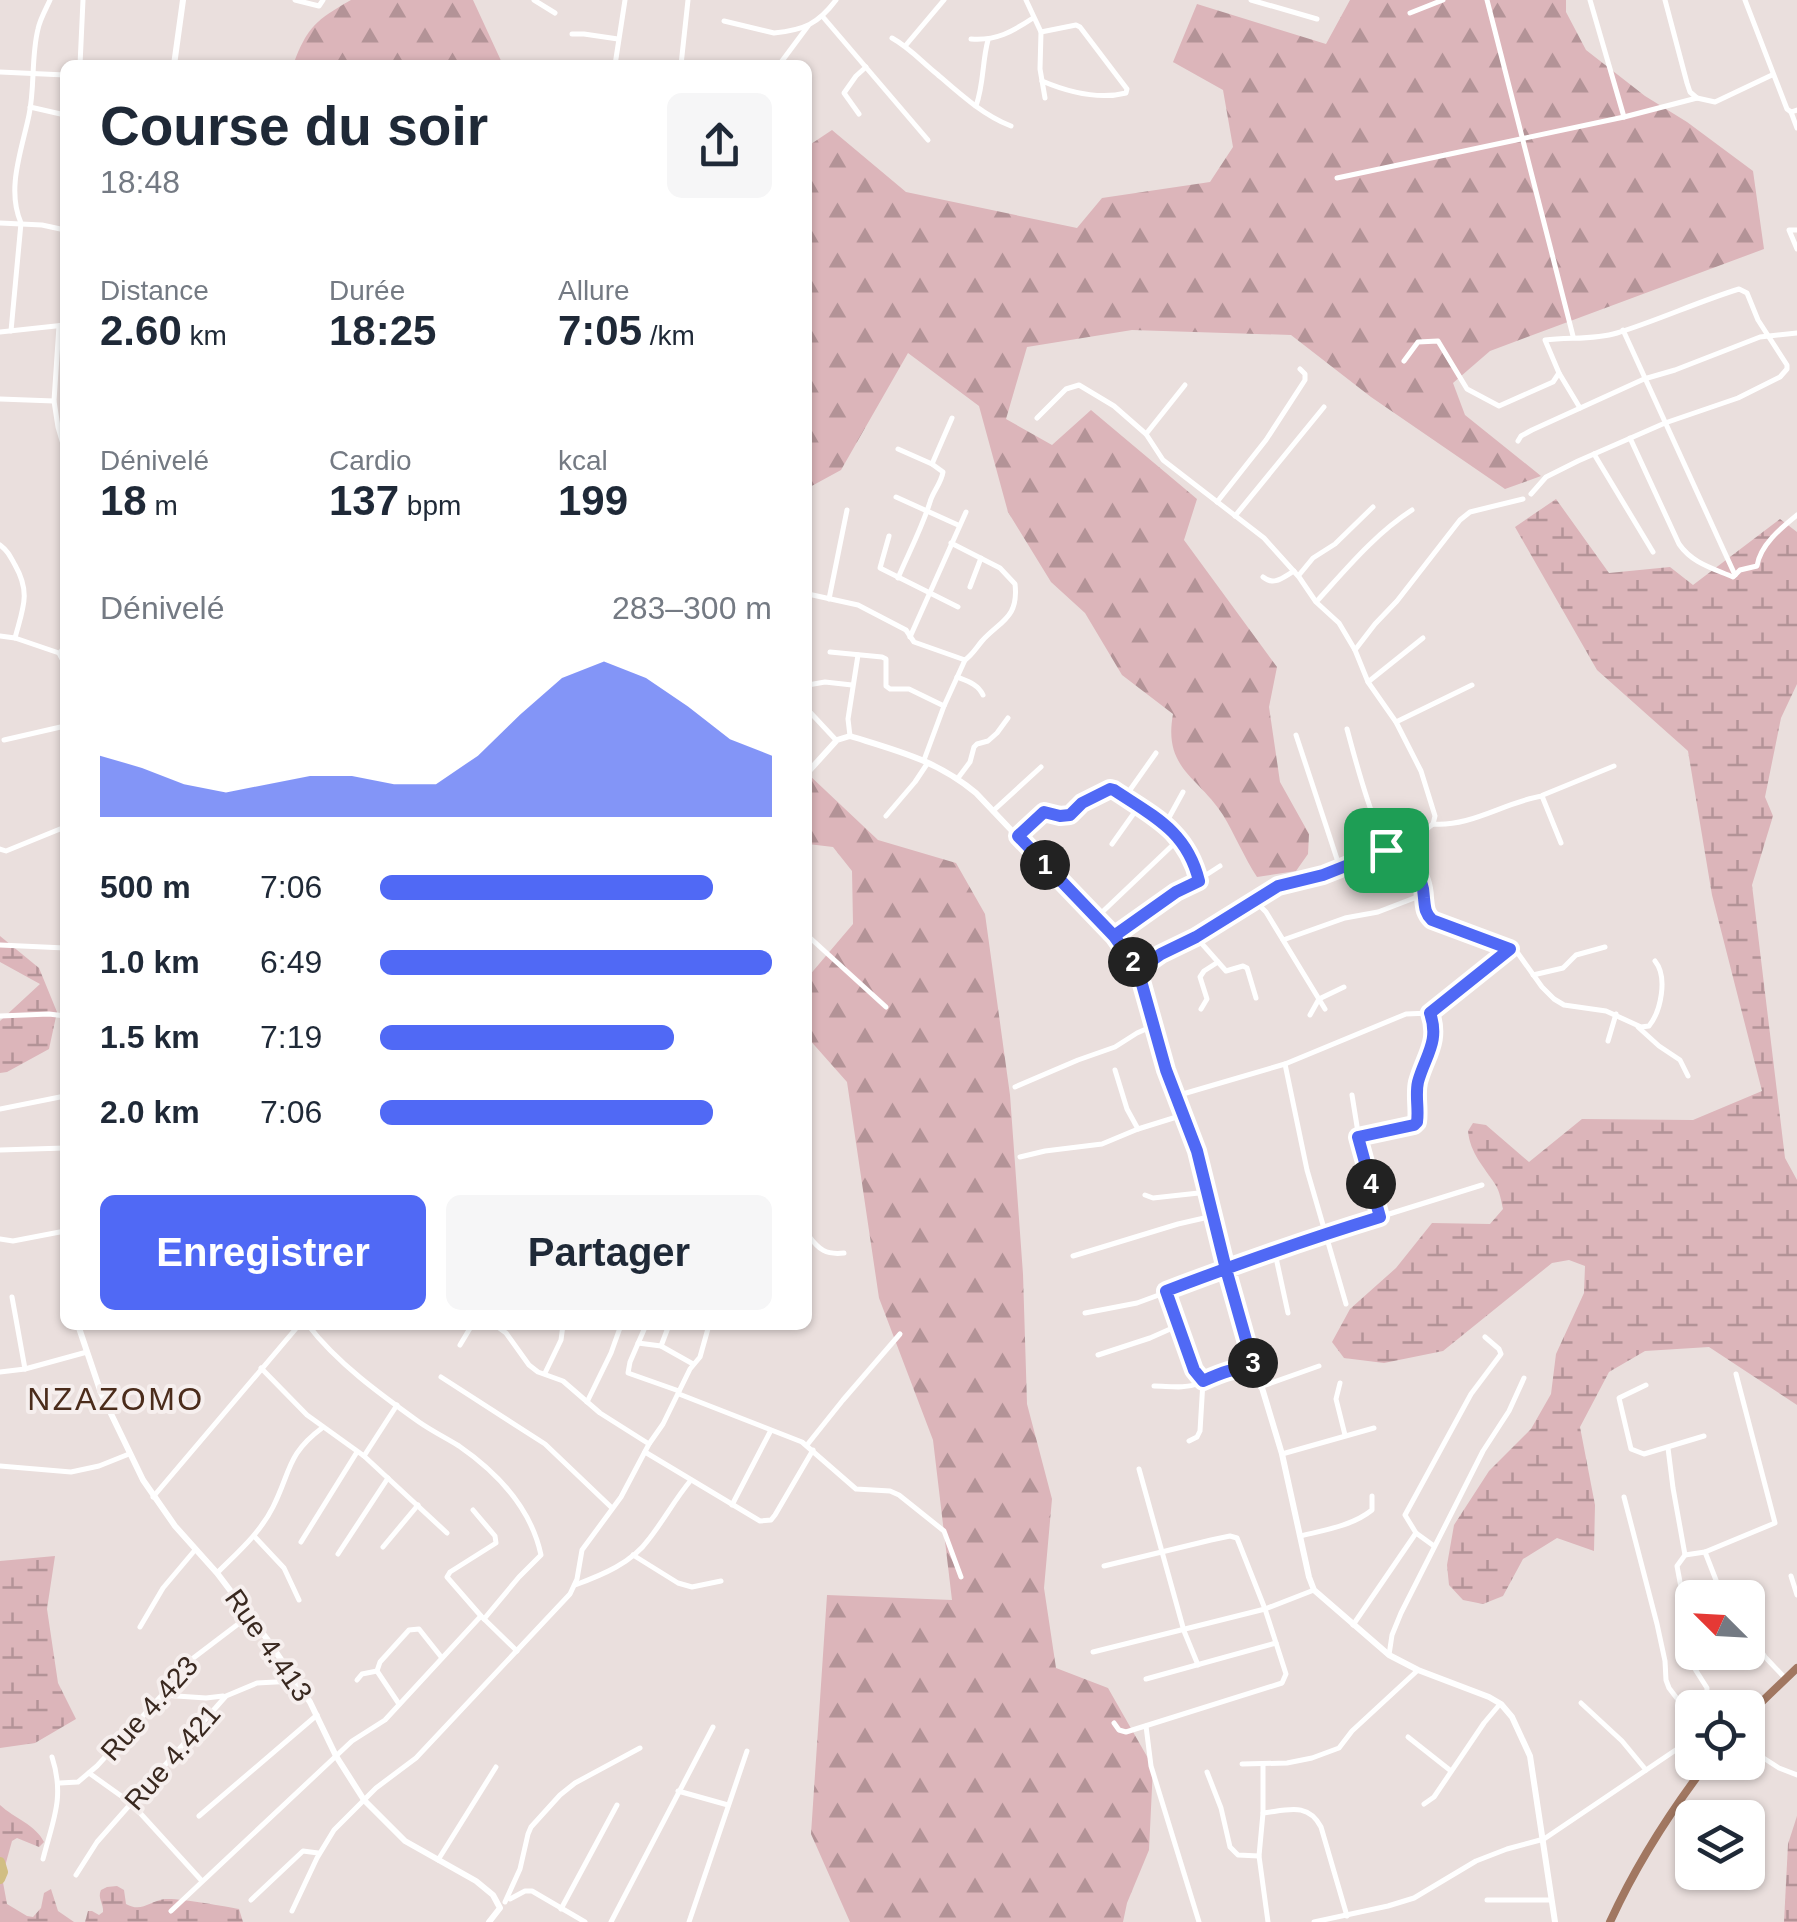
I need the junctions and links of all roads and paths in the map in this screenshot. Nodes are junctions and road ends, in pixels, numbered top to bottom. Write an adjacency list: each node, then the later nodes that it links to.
1 (50, 0): 39 (street)
2 (82, 0): 32 (street)
3 (182, 0): 33 (street)
4 (296, 0): 5 (street)
5 (324, 0)
6 (534, 0): 19 (street)
7 (625, 0): 29 (street)
8 (688, 0): 35 (street)
9 (836, 0): 20 (street)
10 (944, 0): 31 (street)
11 (1026, 0): 21 (street)
12 (1251, 0): 22 (street)
13 (1444, 0): 18 (street)
14 (1487, 0): 53 (street)
15 (1590, 0): 50 (street)
16 (1664, 0): 44 (street)
17 (1746, 0): 41 (street)
18 (1410, 13)
19 (555, 14)
20 (823, 17): 24 (street); 37 (street)
21 (1033, 18): 25 (street); 30 (street)
22 (1317, 19)
23 (724, 21): 24 (street)
24 (808, 26): 36 (street)
25 (1041, 32): 42 (street); 42 (street)
26 (572, 34): 29 (street)
27 (892, 38): 31 (street)
28 (971, 39): 30 (street)
29 (618, 40): 34 (street)
30 (988, 40): 45 (street)
31 (906, 45): 45 (street)
32 (80, 60)
33 (175, 60)
34 (615, 60)
35 (682, 60)
36 (783, 60)
37 (866, 66): 48 (street); 54 (street)
38 (0, 72): 39 (street)
39 (32, 74): 40 (street); 46 (street)
40 (60, 75)
41 (1772, 75): 44 (street); 47 (street)
42 (1042, 81): 43 (street)
43 (1045, 98)
44 (1697, 98): 50 (street)
45 (976, 106): 51 (street)
46 (30, 107): 49 (street); 57 (street)
47 (1794, 111): 52 (street)
48 (859, 114)
49 (60, 115)
50 (1624, 117): 53 (street)
51 (1012, 126)
52 (1797, 128)
53 (1522, 138): 55 (street); 66 (street)
54 (928, 140)
55 (1338, 178)
56 (0, 223): 57 (street)
57 (21, 223): 58 (street); 64 (street)
58 (60, 229)
59 (1797, 230): 60 (street)
60 (1797, 250)
61 (60, 325): 64 (street)
62 (1623, 330): 66 (street); 67 (street); 72 (street)
63 (0, 332): 64 (street)
64 (11, 332)
65 (1797, 333): 67 (street)
66 (1574, 336): 71 (street)
67 (1767, 336): 72 (street); 80 (street)
68 (60, 355): 75 (street)
69 (1404, 361): 71 (street)
70 (1300, 369): 91 (street)
71 (1559, 373): 77 (street)
72 (1644, 378): 77 (street); 80 (street)
73 (1184, 385): 82 (street)
74 (0, 399): 75 (street)
75 (54, 401): 81 (street)
76 (1324, 407): 98 (street)
77 (1580, 408): 84 (street)
78 (952, 418): 87 (street)
79 (1037, 418): 82 (street)
80 (1665, 423): 83 (street); 106 (street)
81 (60, 428)
82 (1146, 434): 91 (street)
83 (1630, 438): 86 (street); 106 (street)
84 (1518, 442)
85 (898, 449): 87 (street)
86 (1594, 454): 88 (street); 103 (street)
87 (932, 464): 95 (street)
88 (1531, 494)
89 (896, 497): 95 (street)
90 (1523, 500): 120 (street)
91 (1217, 502): 98 (street)
92 (1373, 507): 105 (street)
93 (847, 510): 112 (street)
94 (1412, 510): 113 (street)
95 (928, 512): 99 (street); 108 (street)
96 (966, 512): 99 (street)
97 (1797, 515): 106 (street)
98 (1235, 516): 105 (street)
99 (958, 525): 101 (street)
100 (889, 536): 108 (street)
101 (950, 543): 104 (street); 110 (street)
102 (0, 545): 117 (street)
103 (1652, 552)
104 (981, 558): 109 (street); 123 (street)
105 (1296, 574): 107 (street); 113 (street)
106 (1735, 574)
107 (1263, 577)
108 (898, 578): 110 (street)
109 (970, 587)
110 (928, 592): 114 (street); 116 (street)
111 (812, 595): 112 (street)
112 (829, 599): 116 (street)
113 (1316, 602): 120 (street)
114 (958, 607)
115 (0, 636): 117 (street)
116 (910, 637): 123 (street)
117 (16, 638): 119 (street)
118 (1423, 638): 125 (street)
119 (60, 649)
120 (1355, 650): 125 (street)
121 (830, 652): 122 (street)
122 (858, 654): 127 (street); 130 (street)
123 (964, 660): 124 (street)
124 (956, 677): 129 (street); 130 (street)
125 (1368, 682): 133 (street)
126 (812, 684): 127 (street)
127 (852, 685): 136 (street)
128 (1472, 685): 133 (street)
129 (983, 696)
130 (944, 706): 141 (street)
131 (812, 714): 139 (street)
132 (1008, 718): 145 (street)
133 (1396, 722): 153 (street)
134 (60, 727): 138 (street)
135 (1347, 729): 160 (street)
136 (850, 736): 139 (street); 141 (street)
137 (1296, 736): 162 (street)
138 (4, 740)
139 (836, 740): 143 (street)
140 (1156, 752): 148 (street)
141 (926, 761): 145 (street); 151 (street)
142 (1614, 766): 147 (street)
143 (812, 767)
144 (1041, 767): 150 (street)
145 (958, 778): 150 (street)
146 (1182, 792): 152 (street)
147 (1542, 796): 153 (street); 157 (street)
148 (1125, 797): 149 (street); 155 (street)
149 (1139, 806): 152 (street); 158 (street)
150 (993, 810): 155 (street)
151 (886, 816)
152 (1166, 823): 156 (street)
153 (1432, 824): 160 (street)
154 (60, 829): 159 (street)
155 (1018, 836): 166 (street)
156 (1179, 839): 163 (street); 166 (street)
157 (1561, 843)
158 (1112, 844)
159 (0, 849)
160 (1386, 850): 162 (street); 164 (street)
161 (1220, 866): 163 (street)
162 (1340, 868): 165 (street)
163 (1199, 881): 167 (street)
164 (1427, 894): 170 (street); 174 (street)
165 (1256, 901): 168 (street); 170 (street)
166 (1096, 918): 167 (street)
167 (1114, 936): 177 (street)
168 (1196, 937): 176 (street); 177 (street)
169 (812, 940): 182 (street)
170 (1283, 940): 181 (street)
171 (0, 945): 173 (street)
172 (1605, 947): 178 (street)
173 (60, 948)
174 (1510, 949): 178 (street); 185 (street)
175 (1656, 961): 190 (street)
176 (1218, 962): 180 (street); 183 (street)
177 (1138, 970): 191 (street)
178 (1533, 975): 186 (street)
179 (1344, 987): 181 (street)
180 (1256, 998)
181 (1319, 999): 184 (street); 188 (street)
182 (886, 1006)
183 (1202, 1009)
184 (1325, 1010)
185 (1430, 1013): 193 (street); 203 (street)
186 (1616, 1014): 190 (street); 192 (street)
187 (60, 1015): 189 (street)
188 (1310, 1015)
189 (0, 1016)
190 (1634, 1022): 195 (street)
191 (1153, 1026): 196 (street); 198 (street)
192 (1608, 1041)
193 (1285, 1064): 198 (street); 213 (street)
194 (1115, 1070): 202 (street)
195 (1688, 1076)
196 (1015, 1087)
197 (1352, 1095): 203 (street)
198 (1176, 1096): 201 (street)
199 (60, 1097): 200 (street)
200 (0, 1109)
201 (1183, 1116): 202 (street); 208 (street)
202 (1138, 1128): 206 (street)
203 (1358, 1137): 211 (street)
204 (60, 1148): 205 (street)
205 (0, 1150)
206 (1020, 1157)
207 (1482, 1185): 211 (street)
208 (1208, 1192): 209 (street); 210 (street)
209 (1145, 1196)
210 (1213, 1216): 218 (street); 219 (street)
211 (1380, 1217): 213 (street)
212 (60, 1232): 214 (street)
213 (1325, 1234): 216 (street); 222 (street)
214 (0, 1239)
215 (812, 1240): 217 (street)
216 (1274, 1252): 219 (street); 224 (street)
217 (844, 1253)
218 (1073, 1256)
219 (1226, 1269): 220 (street); 248 (street)
220 (1166, 1291): 223 (street); 225 (street)
221 (12, 1297): 249 (street)
222 (1346, 1304)
223 (1085, 1313)
224 (1288, 1313)
225 (1177, 1326): 244 (street); 255 (street)
226 (80, 1330): 243 (street, Rue 4.413)
227 (295, 1330): 247 (street)
228 (312, 1330): 262 (street)
229 (469, 1330): 241 (street)
230 (502, 1330): 237 (street)
231 (508, 1330): 237 (street)
232 (563, 1330): 251 (street)
233 (619, 1330): 261 (street)
234 (644, 1330): 240 (street)
235 (667, 1330): 242 (street)
236 (708, 1330): 245 (street)
237 (506, 1333): 251 (street)
238 (900, 1334): 270 (street)
239 (1485, 1337): 287 (street)
240 (638, 1343): 242 (street); 260 (street)
241 (460, 1345)
242 (661, 1346): 245 (street)
243 (87, 1352): 249 (street); 272 (street, Rue 4.413)
244 (1098, 1354)
245 (693, 1364): 260 (street)
246 (1319, 1366): 259 (street)
247 (262, 1368): 263 (street); 281 (street)
248 (1254, 1368): 255 (street); 259 (street)
249 (25, 1369): 250 (street)
250 (0, 1372)
251 (544, 1374): 261 (street)
252 (1736, 1374): 294 (street)
253 (441, 1376): 284 (street)
254 (1524, 1378): 291 (street)
255 (1203, 1381): 258 (street); 268 (street)
256 (1340, 1383): 266 (street)
257 (1646, 1385): 271 (street)
258 (1154, 1386)
259 (1260, 1387): 274 (street)
260 (679, 1393): 265 (street); 269 (street)
261 (587, 1402): 269 (street)
262 (397, 1405): 273 (street); 312 (street)
263 (323, 1428): 273 (street); 288 (street)
264 (1374, 1428): 266 (street)
265 (770, 1430): 270 (street); 282 (street)
266 (1345, 1436): 274 (street)
267 (1704, 1436): 271 (street)
268 (1190, 1441)
269 (647, 1448): 278 (street); 284 (street)
270 (810, 1448): 282 (street); 302 (street)
271 (1668, 1448): 298 (street)
272 (129, 1454): 275 (street); 281 (street, Rue 4.413)
273 (361, 1454): 277 (street); 290 (street)
274 (1282, 1454): 289 (street)
275 (0, 1466)
276 (1139, 1468): 295 (street)
277 (388, 1478): 283 (street); 296 (street)
278 (691, 1480): 282 (street); 297 (street)
279 (1372, 1496): 289 (street)
280 (1624, 1496): 332 (street)
281 (152, 1497): 293 (street, Rue 4.413)
282 (732, 1505)
283 (418, 1506): 286 (street); 292 (street)
284 (612, 1508): 306 (street)
285 (473, 1510): 312 (street)
286 (448, 1533)
287 (1416, 1534): 291 (street); 313 (street)
288 (254, 1536): 300 (street); 309 (street)
289 (1300, 1536): 307 (street)
290 (301, 1542)
291 (1434, 1546): 319 (street)
292 (383, 1548)
293 (196, 1550): 300 (street, Rue 4.413); 314 (street)
294 (1705, 1552): 298 (street); 304 (street)
295 (1164, 1553): 299 (street); 310 (street); 315 (street)
296 (338, 1554)
297 (634, 1555): 305 (street); 306 (street)
298 (1685, 1555): 303 (street)
299 (1104, 1566)
300 (217, 1573): 311 (street, Rue 4.413)
301 (1791, 1576): 308 (street)
302 (961, 1577)
303 (1681, 1580)
304 (1716, 1580)
305 (721, 1581)
306 (575, 1585): 317 (street)
307 (1314, 1590): 310 (street); 313 (street)
308 (1797, 1595)
309 (299, 1600)
310 (1265, 1609): 315 (street); 316 (street)
311 (250, 1615): 329 (street, Rue 4.413); 330 (street, Rue 4.423)
312 (482, 1618): 317 (street); 321 (street)
313 (1352, 1624): 319 (street)
314 (140, 1626)
315 (1184, 1631): 318 (street); 322 (street)
316 (1276, 1643): 322 (street); 339 (street)
317 (518, 1650): 359 (street)
318 (1093, 1652)
319 (1388, 1655): 324 (street)
320 (1765, 1657): 326 (street)
321 (442, 1658): 325 (street); 335 (street)
322 (1198, 1665): 328 (street)
323 (1797, 1668): 326 (main road)
324 (1418, 1670): 336 (street); 349 (street)
325 (377, 1672): 327 (street); 335 (street)
326 (1785, 1678): 333 (main road)
327 (358, 1680)
328 (1146, 1680)
329 (294, 1681): 331 (street, Rue 4.421); 337 (street, Rue 4.413)
330 (162, 1695): 331 (street); 354 (street, Rue 4.423)
331 (226, 1696): 360 (street, Rue 4.421)
332 (1675, 1696)
333 (1765, 1699)
334 (1582, 1702): 351 (street)
335 (398, 1704): 345 (street)
336 (1501, 1704): 352 (street); 366 (street)
337 (317, 1716): 345 (street, Rue 4.413); 365 (street)
338 (1114, 1724): 339 (street)
339 (1146, 1726): 386 (street)
340 (713, 1727): 358 (street)
341 (1408, 1737): 352 (street)
342 (640, 1748): 376 (street)
343 (1675, 1750): 351 (street)
344 (747, 1752): 363 (street)
345 (336, 1756): 359 (street, Rue 4.413); 372 (street)
346 (52, 1757): 357 (street)
347 (1765, 1759): 355 (street)
348 (1242, 1764): 349 (street)
349 (1264, 1764): 364 (street)
350 (496, 1767): 370 (street)
351 (1646, 1770): 366 (street)
352 (1451, 1771): 362 (street)
353 (1207, 1772): 368 (street)
354 (89, 1773): 357 (street); 360 (street)
355 (1797, 1774)
356 (1694, 1780): 390 (main road)
357 (60, 1783): 369 (street)
358 (678, 1790): 363 (street); 384 (street)
359 (364, 1800): 367 (street); 370 (street, Rue 4.413)
360 (130, 1804): 371 (street, Rue 4.421); 372 (street)
361 (617, 1804): 377 (street)
362 (1424, 1804)
363 (728, 1805): 385 (street)
364 (1263, 1813): 368 (street); 380 (street)
365 (198, 1816)
366 (1544, 1839): 375 (street); 380 (street)
367 (320, 1854): 373 (street); 379 (street)
368 (1259, 1856): 387 (street)
369 (43, 1859)
370 (438, 1860): 376 (street, Rue 4.413)
371 (76, 1875)
372 (202, 1882): 378 (street)
373 (250, 1900)
374 (1487, 1900): 375 (street)
375 (1551, 1900): 389 (street)
376 (503, 1905): 377 (street); 382 (street)
377 (561, 1909): 381 (street)
378 (171, 1911)
379 (292, 1911)
380 (1347, 1916): 388 (street)
381 (574, 1919): 383 (street)
382 (488, 1922)
383 (585, 1922)
384 (611, 1922)
385 (689, 1922)
386 (1199, 1922)
387 (1268, 1922)
388 (1314, 1922)
389 (1555, 1922)
390 (1610, 1922)

